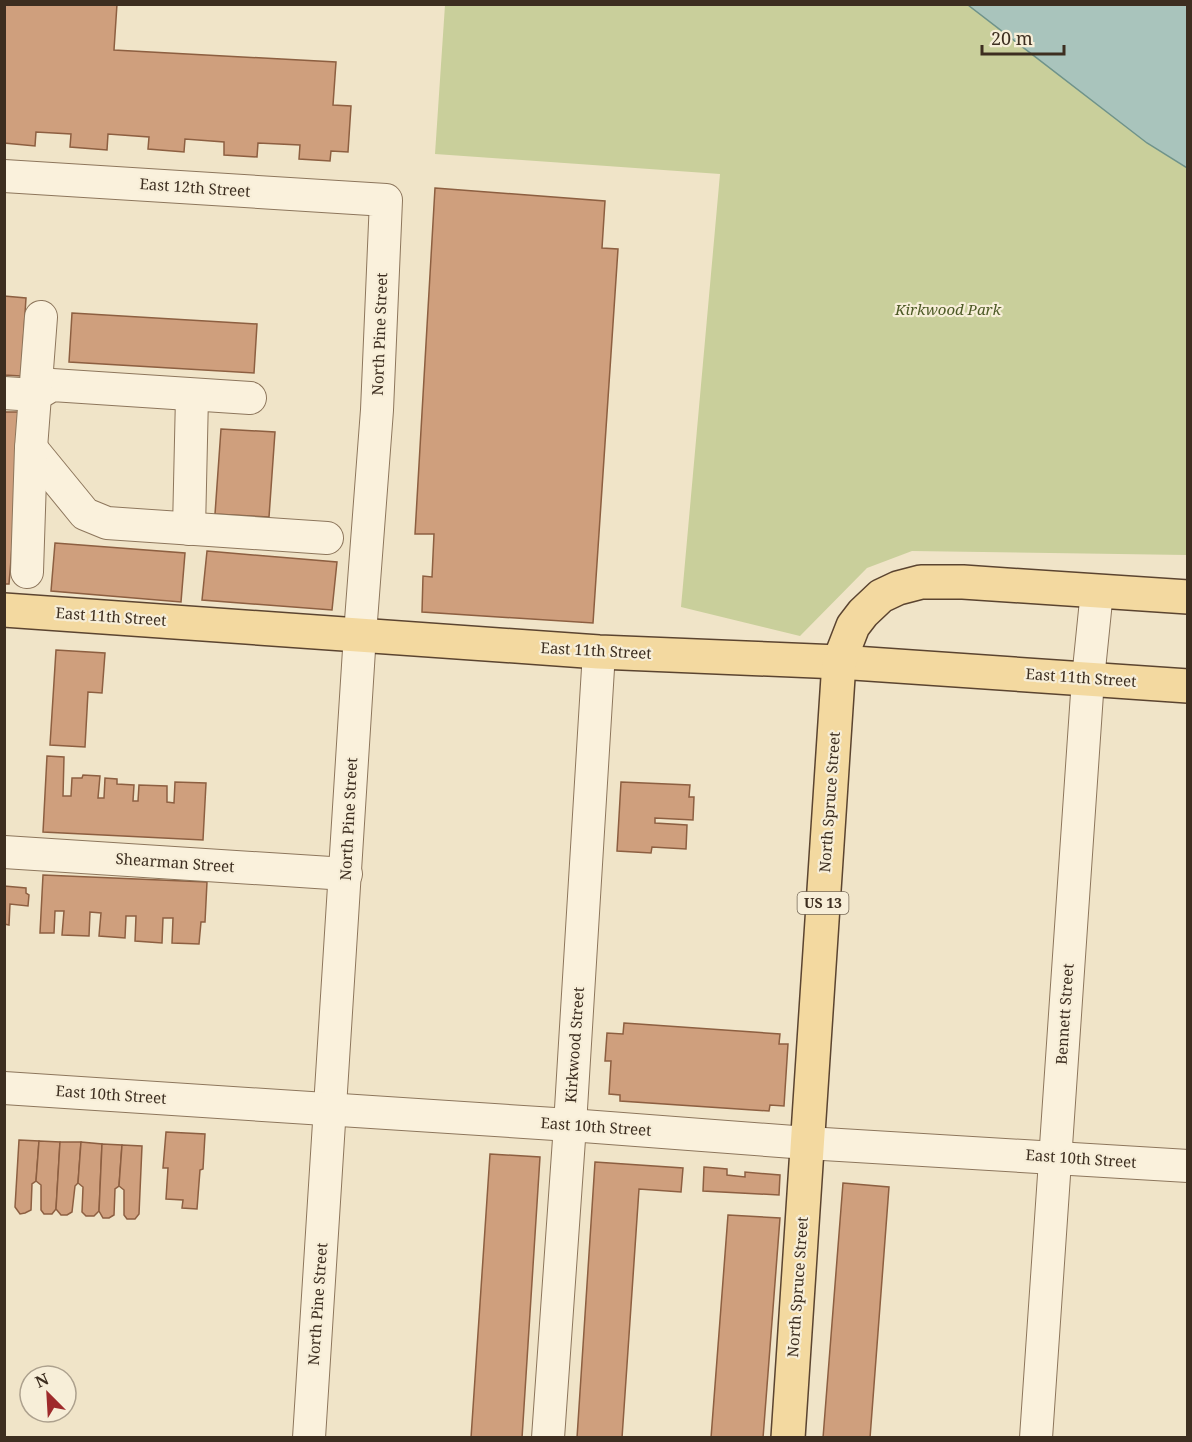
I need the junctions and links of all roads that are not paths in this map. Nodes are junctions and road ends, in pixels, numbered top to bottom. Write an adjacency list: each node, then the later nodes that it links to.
1 (4, 176): 2 (street, East 12th Street)
2 (386, 201): 14 (street, North Pine Street)
3 (41, 317): 4 (street)
4 (20, 394): 5 (street); 7 (street)
5 (192, 396): 6 (street); 8 (street)
6 (250, 398)
7 (32, 448): 8 (street); 10 (street)
8 (189, 529): 9 (street)
9 (327, 538)
10 (27, 572)
11 (1097, 591): 12 (main road, North Spruce Street / US 13); 16 (main road, North Spruce Street / US 13); 17 (street, Bennett Street)
12 (1188, 597)
13 (4, 610): 14 (main road, East 11th Street)
14 (360, 633): 15 (main road, East 11th Street); 20 (street, North Pine Street)
15 (599, 652): 16 (main road, East 11th Street); 23 (street, Kirkwood Street)
16 (839, 662): 17 (main road, East 11th Street); 24 (main road, North Spruce Street / US 13)
17 (1088, 679): 18 (main road, East 11th Street); 25 (street, Bennett Street)
18 (1188, 686)
19 (4, 852): 20 (street, Shearman Street)
20 (346, 874): 22 (street, North Pine Street)
21 (4, 1088): 22 (street, East 10th Street)
22 (329, 1110): 23 (street, East 10th Street); 27 (street, North Pine Street)
23 (570, 1125): 24 (street, East 10th Street); 28 (street, Kirkwood Street)
24 (807, 1143): 25 (street, East 10th Street); 29 (main road, North Spruce Street / US 13)
25 (1056, 1157): 26 (street, East 10th Street); 30 (street, Bennett Street)
26 (1188, 1166)
27 (309, 1437)
28 (548, 1437)
29 (788, 1437)
30 (1036, 1437)

